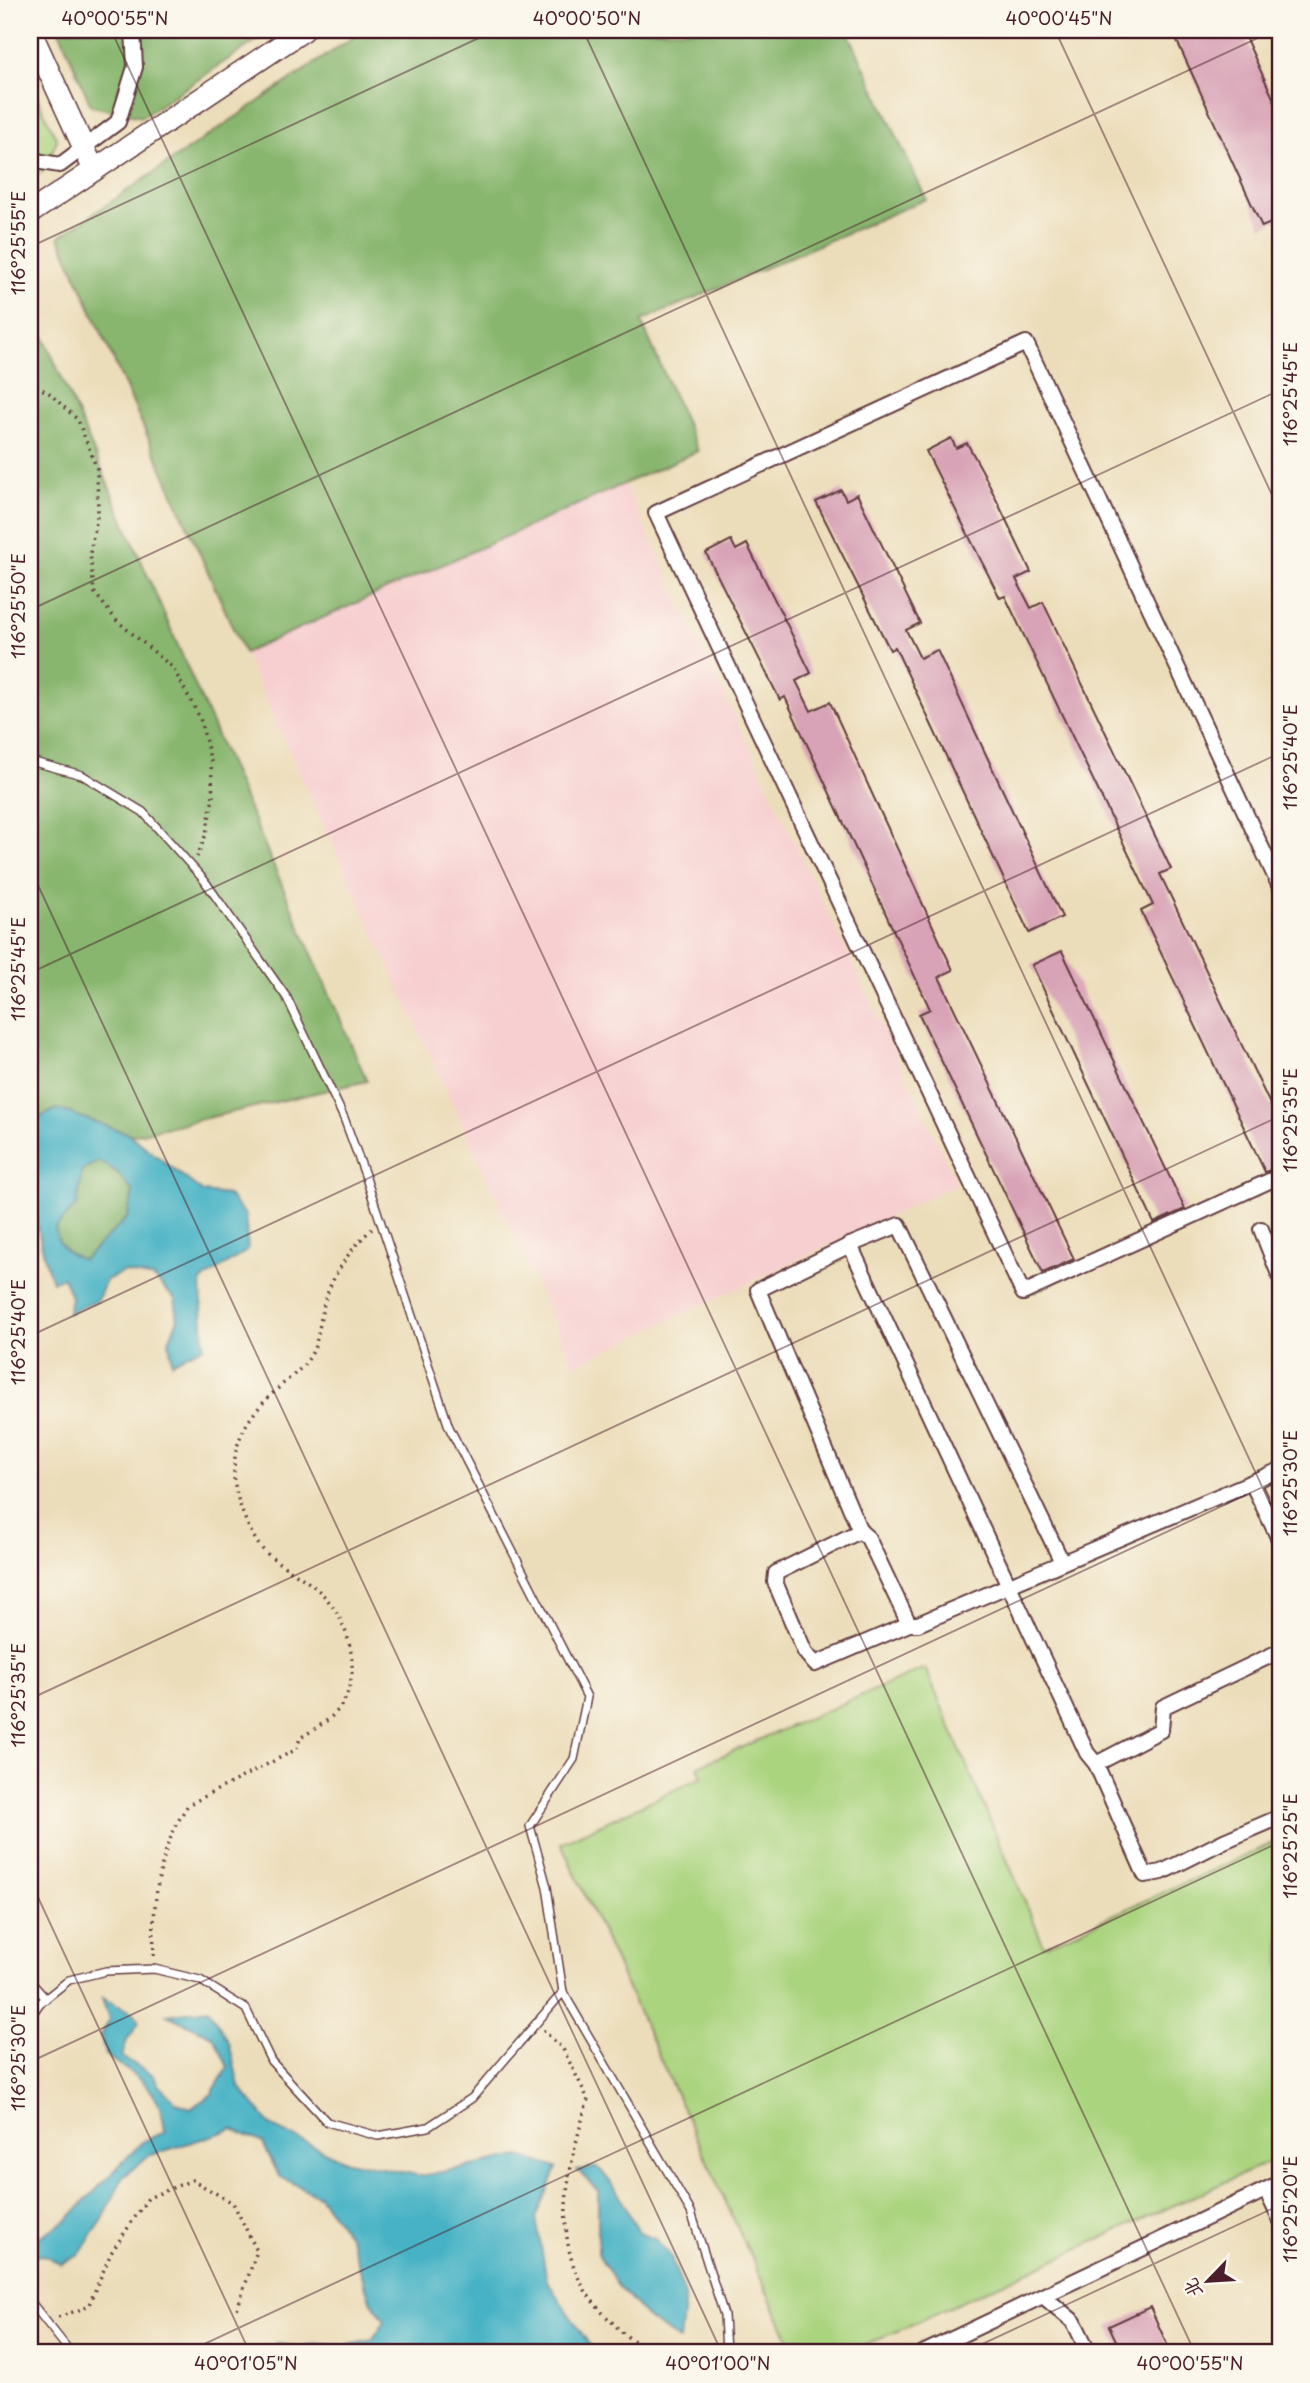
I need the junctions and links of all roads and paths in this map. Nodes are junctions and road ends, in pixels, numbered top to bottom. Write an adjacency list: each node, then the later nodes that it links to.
1 (30, 30): 4 (street)
2 (133, 30): 4 (street)
3 (304, 30): 6 (street)
4 (84, 149): 5 (street); 6 (street)
5 (30, 160)
6 (94, 170): 7 (street)
7 (30, 213)
8 (30, 383): 10 (path)
9 (30, 761): 10 (lane)
10 (193, 867): 13 (lane)
11 (1280, 887): 12 (street)
12 (1280, 1175)
13 (381, 1222): 27 (path); 29 (lane)
14 (1261, 1229): 16 (street)
15 (850, 1245): 19 (street); 21 (street); 22 (street)
16 (1280, 1277)
17 (1280, 1470): 18 (street)
18 (1252, 1483): 20 (street); 21 (street)
19 (860, 1531): 23 (street); 23 (street)
20 (1280, 1541)
21 (1062, 1562): 22 (street)
22 (1009, 1586): 23 (street); 25 (street)
23 (909, 1624)
24 (1280, 1651): 25 (street)
25 (1096, 1764): 26 (street)
26 (1280, 1816)
27 (154, 1969): 30 (lane); 32 (lane)
28 (30, 1981): 30 (lane)
29 (563, 1992): 32 (lane); 42 (lane)
30 (46, 1999): 31 (lane)
31 (30, 2017)
32 (536, 2023): 41 (path)
33 (1280, 2183): 34 (street)
34 (1266, 2190): 35 (street); 36 (street)
35 (1280, 2219)
36 (1043, 2296): 43 (street); 44 (street)
37 (30, 2301): 40 (lane)
38 (237, 2309): 39 (path)
39 (48, 2321)
40 (71, 2353)
41 (678, 2353)
42 (726, 2353)
43 (923, 2353)
44 (1089, 2353)

